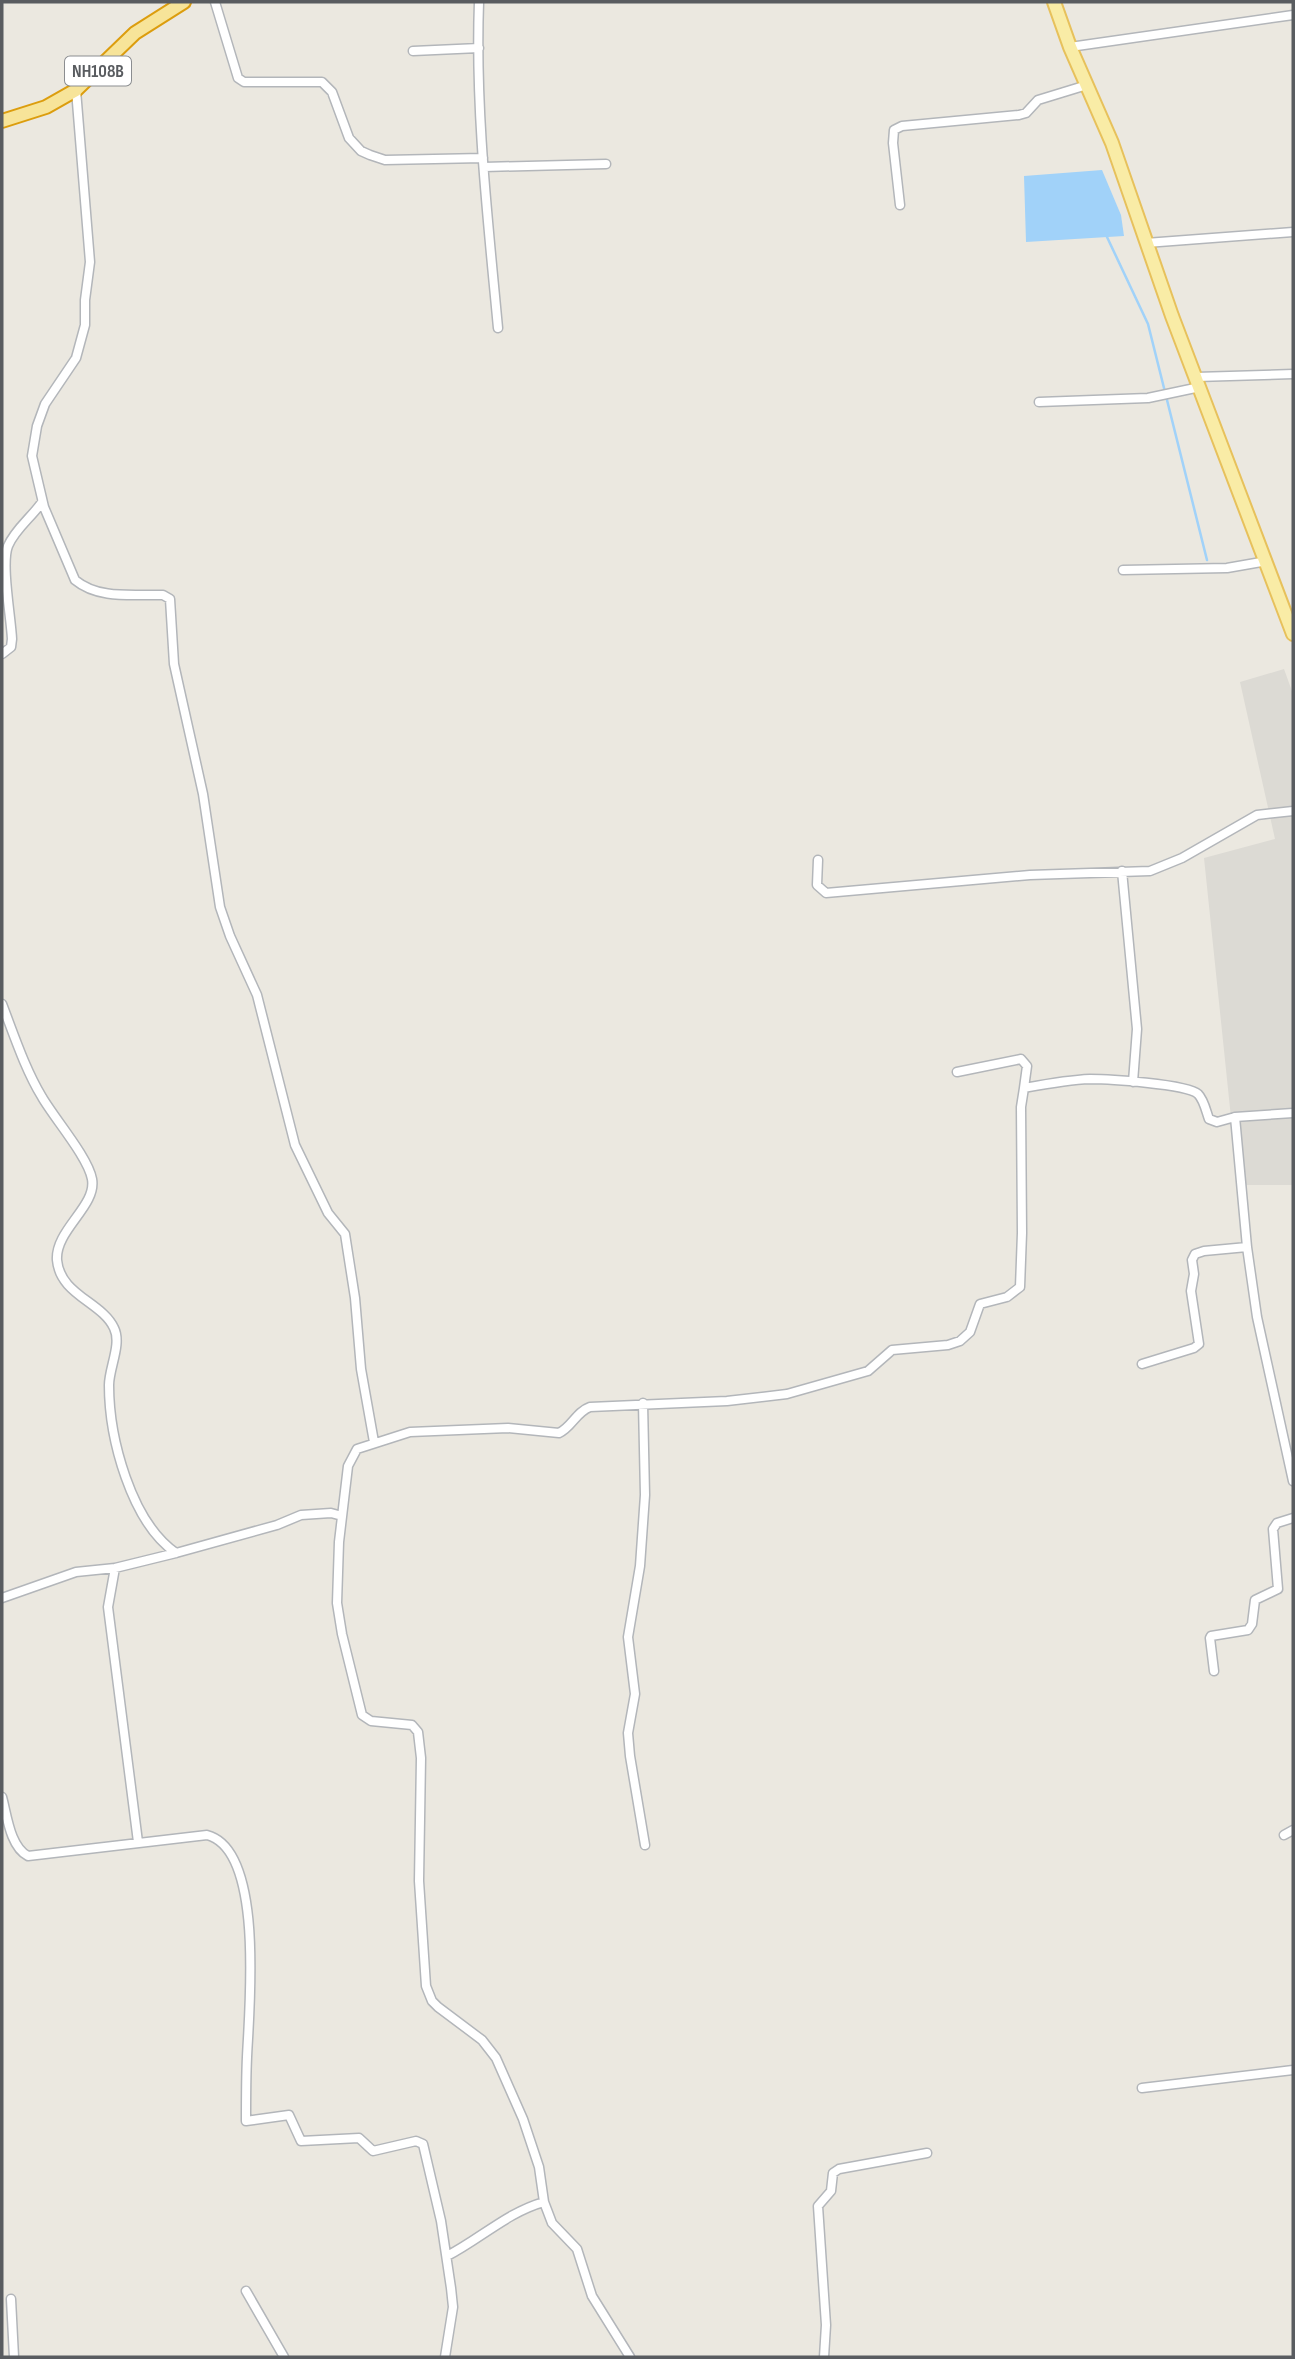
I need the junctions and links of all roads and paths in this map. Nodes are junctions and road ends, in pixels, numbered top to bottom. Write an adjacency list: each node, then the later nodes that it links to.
1 (184, 2): 10 (highway, NH108B)
2 (215, 2): 12 (street)
3 (479, 2): 7 (street)
4 (1054, 2): 6 (main road)
5 (1293, 15): 6 (street)
6 (1070, 47): 9 (main road)
7 (479, 48): 8 (street); 12 (street)
8 (413, 51)
9 (1087, 85): 14 (street); 16 (main road)
10 (76, 90): 11 (highway, NH108B); 21 (street)
11 (2, 121)
12 (484, 162): 13 (street); 17 (street)
13 (606, 164)
14 (900, 205)
15 (1293, 232): 16 (street)
16 (1146, 243): 19 (main road)
17 (498, 328)
18 (1293, 374): 19 (street)
19 (1198, 382): 20 (street); 22 (main road)
20 (1039, 402)
21 (42, 502): 25 (street); 38 (street)
22 (1267, 562): 23 (street); 24 (main road)
23 (1123, 570)
24 (1293, 634)
25 (2, 654)
26 (1293, 811): 28 (street)
27 (818, 860): 28 (street)
28 (1122, 871): 31 (street)
29 (2, 1004): 43 (street)
30 (957, 1072): 32 (street)
31 (1133, 1082): 32 (street); 34 (street)
32 (1024, 1088): 37 (street)
33 (1293, 1113): 34 (street)
34 (1235, 1117): 35 (street)
35 (1247, 1247): 36 (street); 39 (street)
36 (1142, 1364)
37 (643, 1403): 38 (street); 51 (street)
38 (373, 1442): 41 (street)
39 (1289, 1449): 40 (street)
40 (1293, 1481)
41 (342, 1516): 43 (street); 55 (street)
42 (1293, 1518): 46 (street)
43 (176, 1553): 44 (street)
44 (116, 1568): 45 (street); 50 (street)
45 (2, 1598)
46 (1214, 1671)
47 (2, 1797): 50 (street)
48 (1293, 1830): 49 (street)
49 (1284, 1835)
50 (138, 1842): 56 (street)
51 (645, 1845)
52 (1293, 2070): 53 (street)
53 (1142, 2088)
54 (927, 2153): 63 (street)
55 (544, 2202): 56 (street); 62 (street)
56 (447, 2256): 61 (street)
57 (246, 2291): 60 (street)
58 (11, 2299): 59 (street)
59 (14, 2357)
60 (284, 2357)
61 (445, 2357)
62 (629, 2357)
63 (824, 2357)

